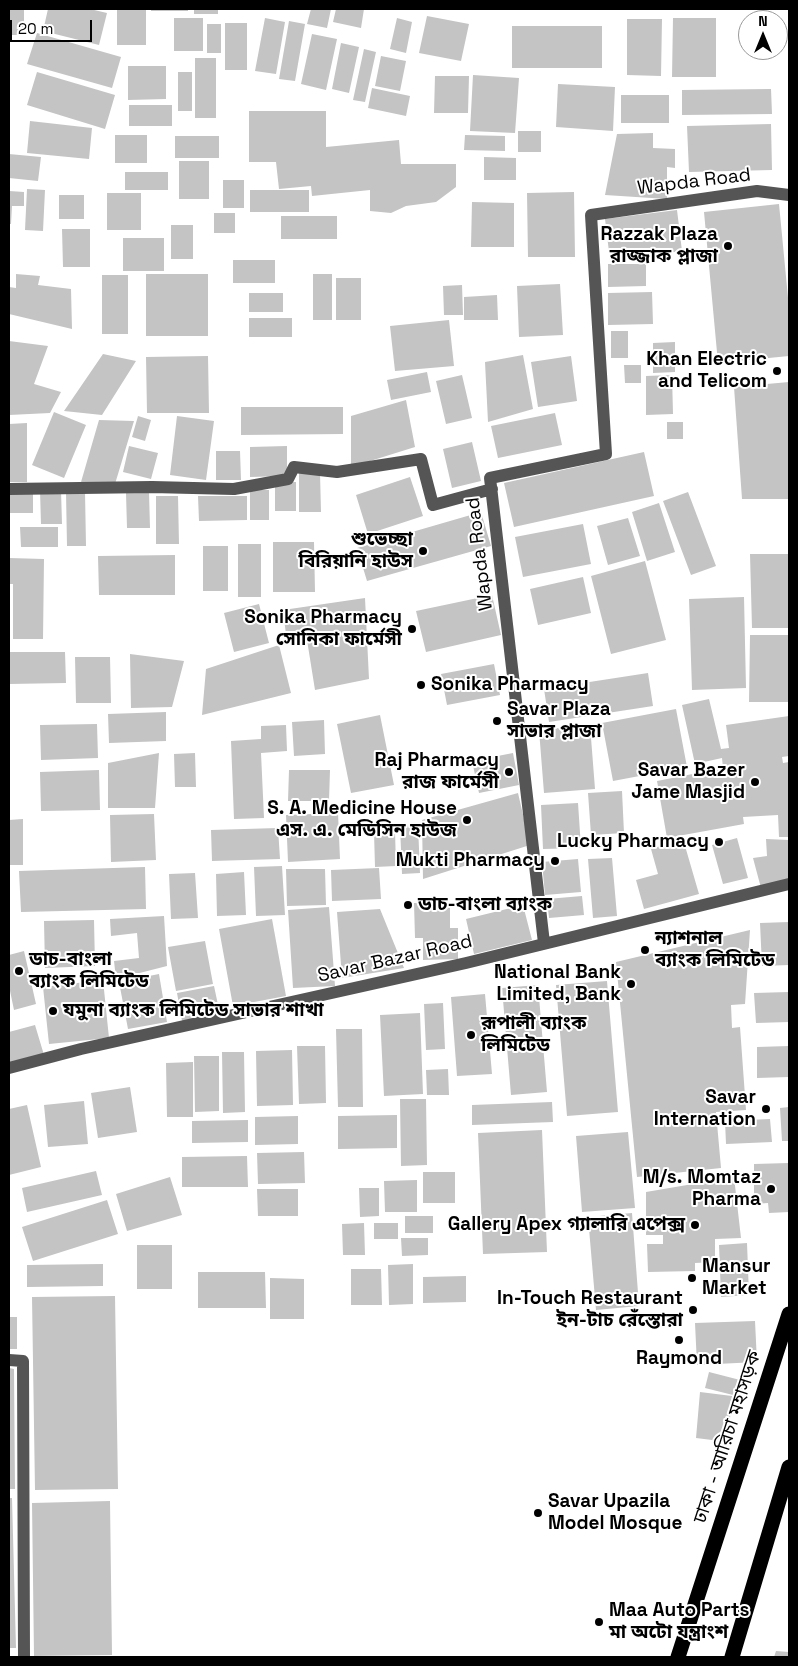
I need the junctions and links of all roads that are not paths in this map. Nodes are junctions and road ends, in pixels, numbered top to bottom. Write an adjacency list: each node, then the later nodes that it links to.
1 (789, 196): 3 (street, Wapda Road)
2 (9, 489): 3 (street)
3 (492, 489): 5 (street, Wapda Road)
4 (789, 884): 5 (street, Savar Bazar Road)
5 (544, 943): 6 (street, Savar Bazar Road)
6 (9, 1068)
7 (789, 1314): 11 (highway, ঢাকা - আরিচা মহাসড়ক)
8 (9, 1360): 10 (street)
9 (789, 1467): 12 (highway)
10 (24, 1657)
11 (678, 1657)
12 (732, 1657)

